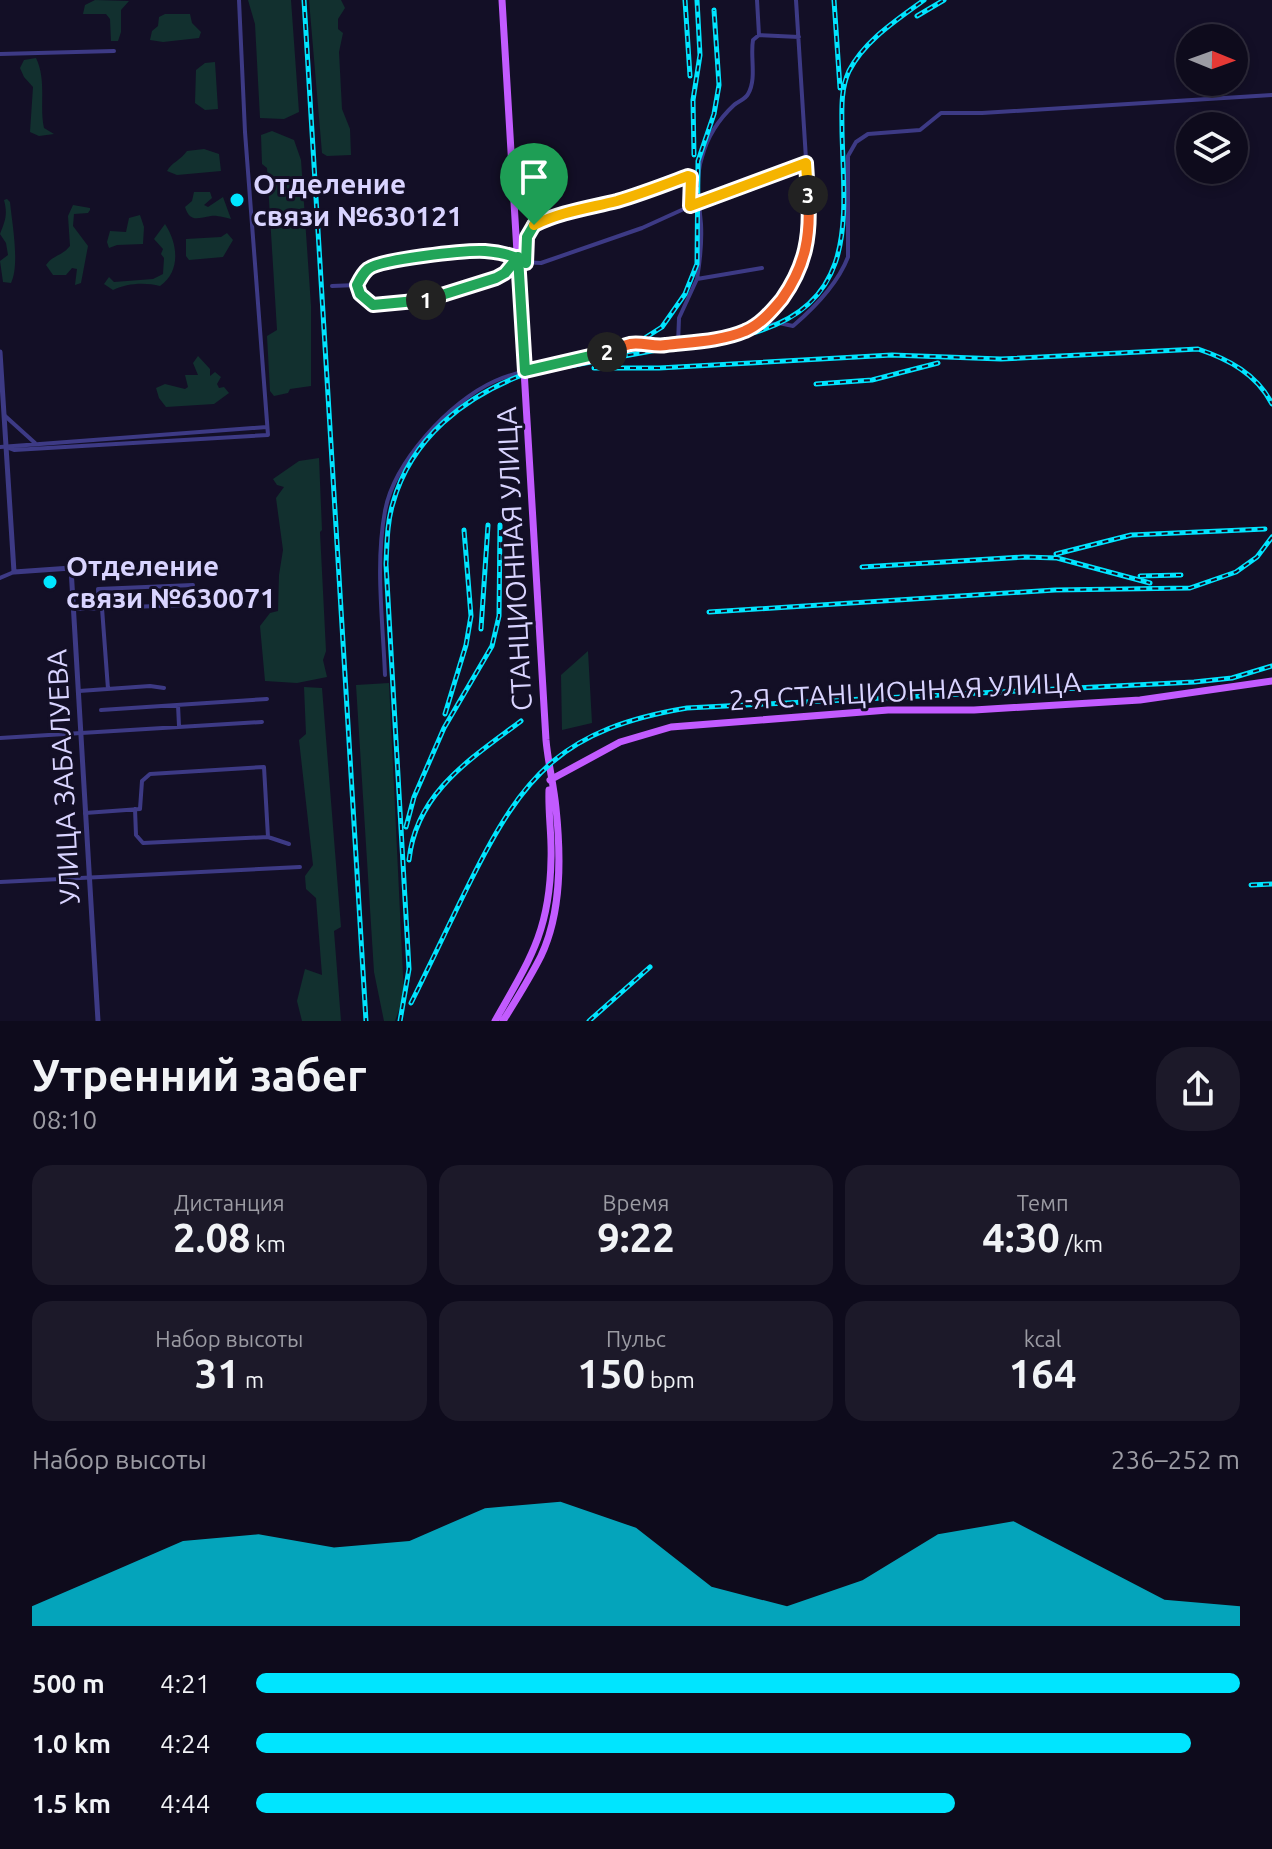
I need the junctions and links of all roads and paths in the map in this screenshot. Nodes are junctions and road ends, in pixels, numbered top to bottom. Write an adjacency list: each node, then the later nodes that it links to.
1 (239, 0): 24 (street)
2 (502, 0): 13 (main road, СТАНЦИОННАЯ УЛИЦА)
3 (757, 0): 5 (street)
4 (796, 0): 6 (street)
5 (759, 35): 6 (street); 11 (street)
6 (799, 37): 10 (street)
7 (114, 51): 8 (street)
8 (0, 54)
9 (1272, 95): 19 (street)
10 (806, 163): 11 (street); 19 (street)
11 (699, 202): 12 (street); 16 (street)
12 (690, 206): 14 (street); 14 (street)
13 (518, 257): 14 (street); 17 (street); 17 (street); 22 (main road, СТАНЦИОННАЯ УЛИЦА)
14 (526, 263)
15 (762, 268): 16 (street)
16 (697, 279): 20 (street)
17 (357, 285): 18 (street)
18 (332, 286)
19 (745, 331): 20 (street)
20 (678, 344): 22 (street)
21 (0, 352): 23 (street)
22 (525, 371): 33 (street); 45 (main road, СТАНЦИОННАЯ УЛИЦА)
23 (4, 415): 25 (street); 26 (street)
24 (267, 427): 25 (street); 26 (street)
25 (35, 443): 26 (street)
26 (3, 447): 27 (street)
27 (14, 572): 28 (street); 32 (street, УЛИЦА ЗАБАЛУЕВА)
28 (0, 578)
29 (193, 585): 31 (street)
30 (255, 591): 31 (street)
31 (100, 608): 32 (street); 36 (street)
32 (73, 609): 37 (street, УЛИЦА ЗАБАЛУЕВА)
33 (385, 675)
34 (1272, 681): 45 (main road, 2-Я СТАНЦИОННАЯ УЛИЦА)
35 (164, 688): 36 (street)
36 (108, 690): 37 (street)
37 (79, 691): 43 (street, УЛИЦА ЗАБАЛУЕВА)
38 (267, 699): 39 (street)
39 (178, 705): 40 (street); 42 (street)
40 (101, 710)
41 (262, 722): 42 (street)
42 (179, 727): 43 (street)
43 (81, 732): 44 (street); 47 (street, УЛИЦА ЗАБАЛУЕВА)
44 (0, 738)
45 (550, 780): 54 (main road, СТАНЦИОННАЯ УЛИЦА); 55 (main road, СТАНЦИОННАЯ УЛИЦА)
46 (135, 809): 47 (street); 48 (street); 48 (street)
47 (85, 813): 51 (street, УЛИЦА ЗАБАЛУЕВА)
48 (268, 837): 49 (street)
49 (289, 844)
50 (300, 867): 51 (street)
51 (89, 876): 52 (street); 53 (street, УЛИЦА ЗАБАЛУЕВА)
52 (0, 882)
53 (98, 1021)
54 (495, 1021)
55 (503, 1021)

